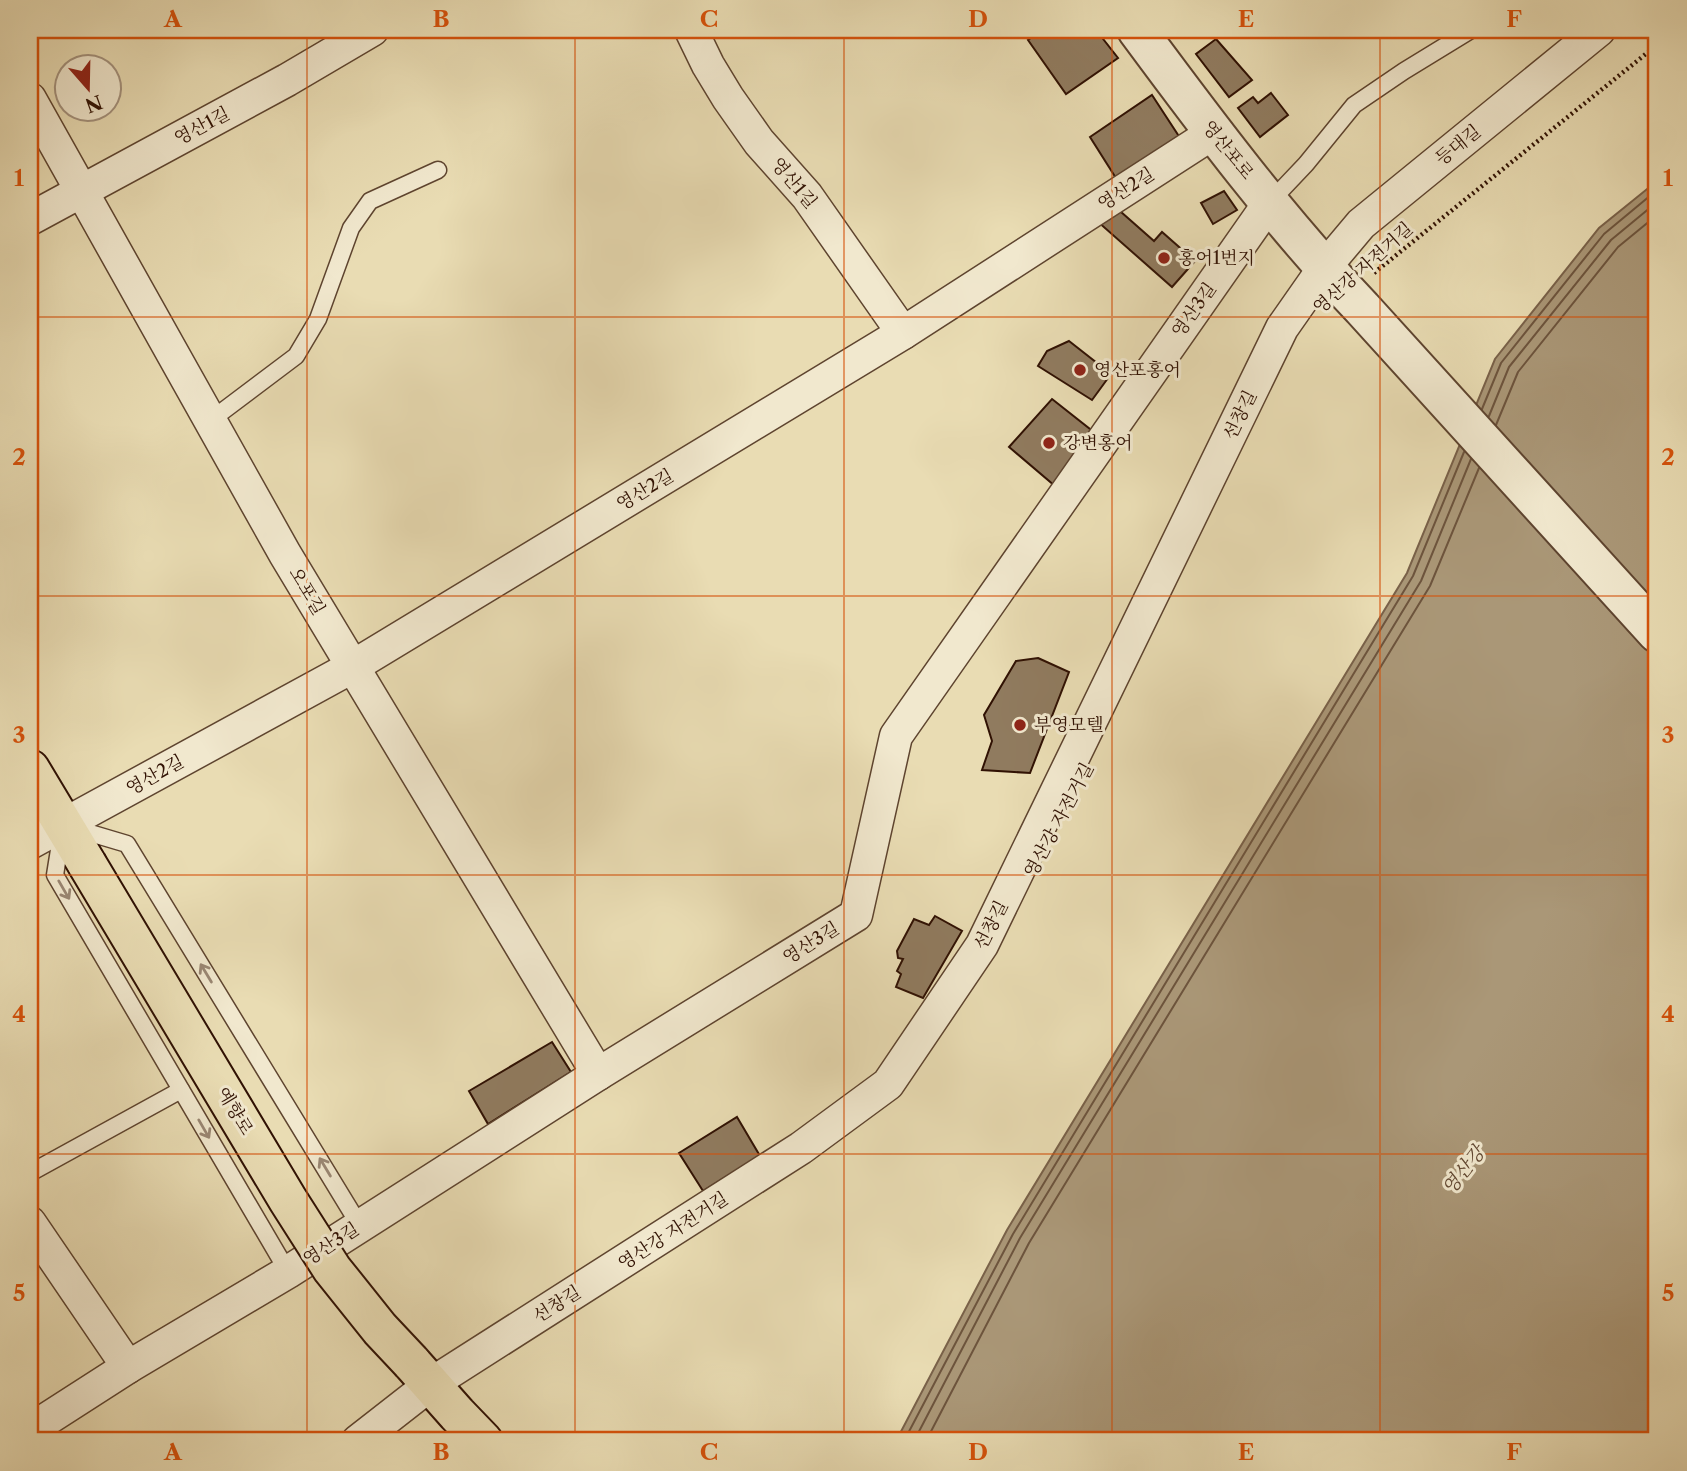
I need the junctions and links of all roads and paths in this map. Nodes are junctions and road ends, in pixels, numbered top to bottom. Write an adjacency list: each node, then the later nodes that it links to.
1 (372, 30): 10 (street, 영산1길)
2 (691, 30): 14 (street, 영산1길)
3 (1137, 30): 8 (street, 영산포로)
4 (1471, 30): 11 (lane)
5 (1599, 30): 13 (street, 등대길)
6 (1657, 45): 13 (path, 영산강 자전거길)
7 (30, 99): 10 (street, 오포길)
8 (1213, 133): 11 (street, 영산포로); 14 (street, 영산2길)
9 (438, 170): 15 (lane)
10 (82, 190): 12 (street, 영산1길); 15 (street, 오포길)
11 (1270, 202): 13 (street, 영산포로); 21 (street, 영산3길)
12 (30, 219)
13 (1345, 290): 16 (street, 영산포로); 28 (street, 선창길)
14 (903, 333): 17 (street, 영산2길)
15 (211, 420): 17 (street, 오포길)
16 (1657, 633)
17 (352, 667): 19 (street, 영산2길); 21 (street, 오포길)
18 (30, 769): 19 (main road, 예향로)
19 (63, 825): 20 (street, 영산2길); 22 (lane, one-way to 22); 25 (lane, one-way to 19); 28 (main road, 예향로, bridge)
20 (30, 843)
21 (598, 1074): 25 (street, 영산3길)
22 (181, 1090): 23 (lane); 26 (lane, one-way to 26)
23 (30, 1173)
24 (30, 1223): 27 (street)
25 (360, 1226): 26 (street, 영산3길)
26 (288, 1272): 27 (street, 영산3길)
27 (128, 1367): 29 (street, 영산3길)
28 (421, 1373): 30 (main road, 예향로); 31 (street, 선창길)
29 (30, 1430)
30 (478, 1435)
31 (358, 1441)

